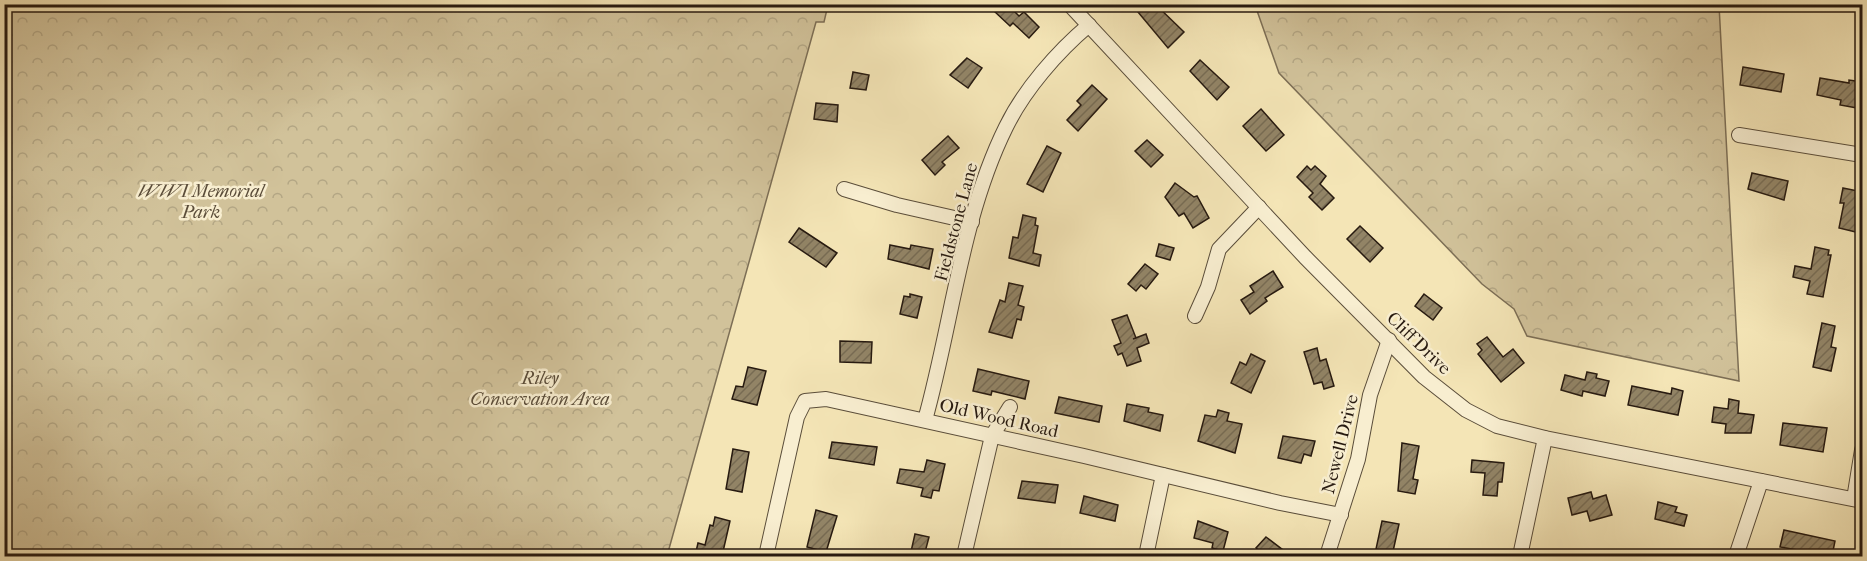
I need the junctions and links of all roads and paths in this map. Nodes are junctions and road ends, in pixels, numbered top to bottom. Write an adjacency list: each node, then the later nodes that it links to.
1 (1069, 4): 2 (street, Cliff Drive)
2 (1089, 25): 6 (street, Cliff Drive); 7 (street, Fieldstone Lane)
3 (1739, 135): 4 (street)
4 (1863, 155)
5 (844, 189): 7 (street)
6 (1259, 207): 8 (street); 9 (street, Cliff Drive)
7 (972, 222): 11 (street, Fieldstone Lane)
8 (1194, 316)
9 (1389, 340): 13 (street, Cliff Drive); 18 (street, Newell Drive)
10 (1010, 406): 12 (street)
11 (925, 420): 12 (street, Old Wood Road); 19 (street, Old Wood Road)
12 (992, 436): 15 (street, Old Wood Road); 20 (street)
13 (1545, 438): 16 (street, Cliff Drive); 23 (street)
14 (1863, 450): 17 (street)
15 (1163, 475): 18 (street, Old Wood Road); 21 (street)
16 (1761, 481): 17 (street, Cliff Drive); 24 (street)
17 (1858, 500)
18 (1341, 515): 22 (street, Newell Drive)
19 (766, 556)
20 (964, 556)
21 (1146, 556)
22 (1327, 556)
23 (1520, 556)
24 (1736, 556)

